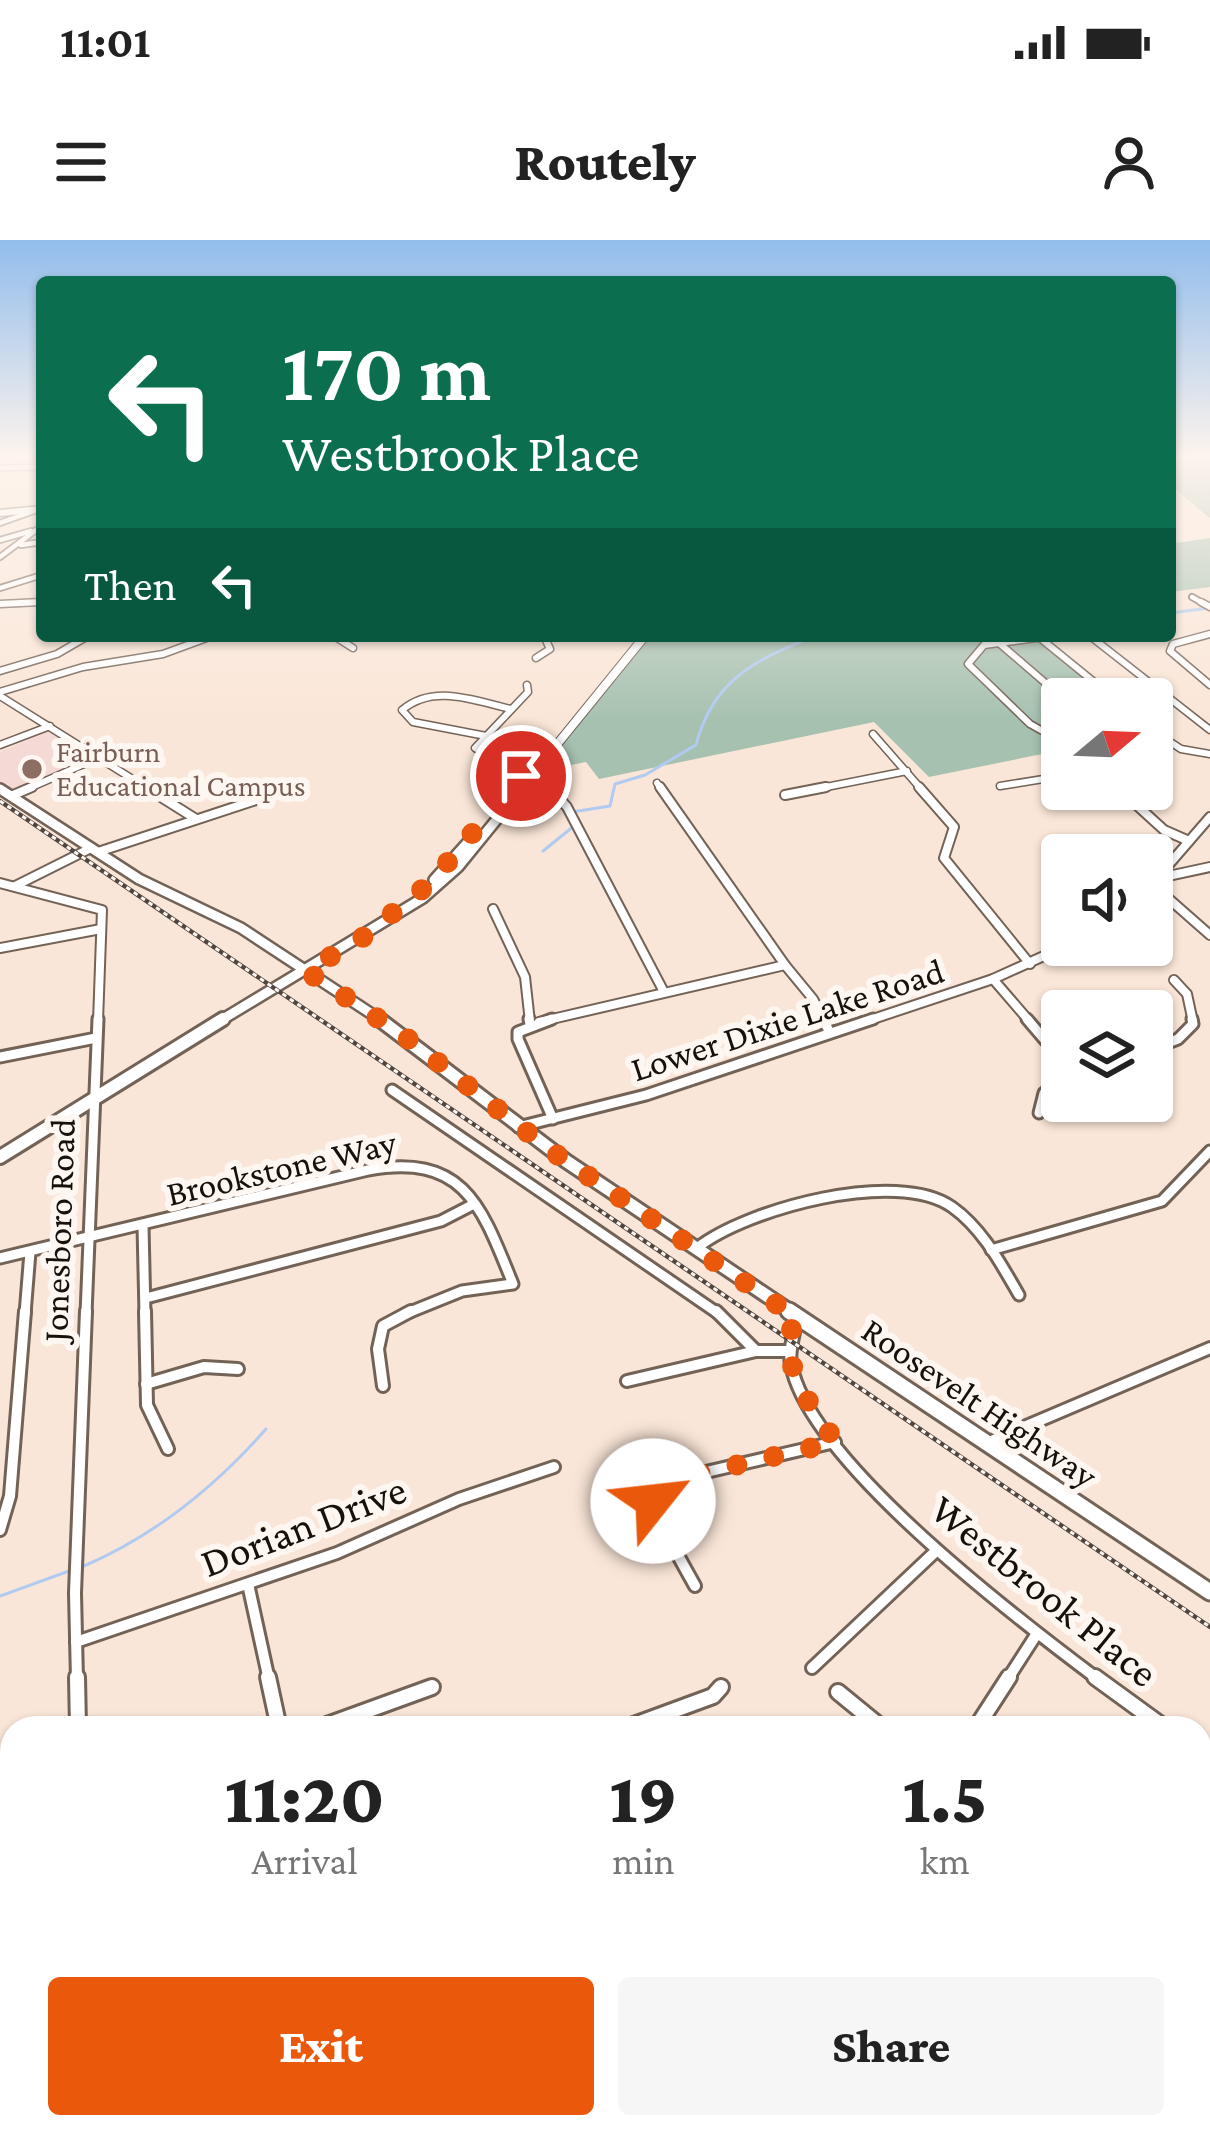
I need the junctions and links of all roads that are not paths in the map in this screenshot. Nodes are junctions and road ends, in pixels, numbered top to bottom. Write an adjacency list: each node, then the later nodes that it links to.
1 (16, 545): 2 (street); 3 (street)
2 (20, 545)
3 (0, 557)
4 (36, 577): 5 (street)
5 (0, 588)
6 (1192, 597): 9 (street)
7 (36, 602): 8 (street)
8 (3, 604): 10 (street)
9 (1210, 608)
10 (0, 615)
11 (1210, 634): 28 (street)
12 (78, 642): 24 (street)
13 (196, 642): 29 (street)
14 (344, 642): 22 (street)
15 (547, 642): 23 (street)
16 (636, 642): 41 (main road)
17 (636, 642): 65 (main road)
18 (1007, 642): 21 (street)
19 (1045, 642): 25 (street)
20 (1098, 642): 34 (street)
21 (999, 643): 26 (street); 33 (street)
22 (353, 648)
23 (536, 658)
24 (0, 676): 29 (street)
25 (1089, 678)
26 (1041, 679)
27 (527, 685): 31 (street)
28 (1210, 685)
29 (12, 688): 30 (street)
30 (0, 694): 32 (street)
31 (512, 710): 36 (street); 36 (street)
32 (50, 726): 38 (street); 40 (street)
33 (1041, 730)
34 (1210, 730)
35 (873, 734): 42 (street)
36 (486, 736): 41 (street)
37 (1173, 744): 39 (street)
38 (0, 745)
39 (1210, 754)
40 (100, 757): 49 (street); 53 (street)
41 (518, 772): 65 (main road)
42 (908, 772): 48 (street); 68 (street)
43 (1041, 779): 45 (street)
44 (657, 783): 69 (street)
45 (1000, 786)
46 (0, 789): 49 (main road, Roosevelt Highway)
47 (553, 791): 73 (street)
48 (785, 795)
49 (11, 796): 55 (main road, Roosevelt Highway)
50 (256, 800): 53 (street)
51 (1142, 810): 54 (street)
52 (1210, 817): 54 (street)
53 (196, 819): 55 (street)
54 (1189, 842): 56 (street)
55 (95, 850): 60 (street); 70 (main road, Roosevelt Highway)
56 (1173, 860)
57 (1210, 867): 58 (street)
58 (1173, 877)
59 (0, 883): 60 (street)
60 (14, 886): 63 (street)
61 (1173, 900): 64 (street)
62 (494, 910): 74 (street)
63 (101, 929): 66 (street); 77 (street, Jonesboro Road)
64 (1210, 935)
65 (362, 938): 70 (main road)
66 (0, 948)
67 (1041, 958): 68 (street, Lower Dixie Lake Road)
68 (1030, 964): 71 (street, Lower Dixie Lake Road)
69 (785, 965): 73 (street); 75 (street)
70 (306, 971): 81 (main road); 85 (main road, Roosevelt Highway)
71 (992, 979): 75 (street, Lower Dixie Lake Road); 76 (street)
72 (1174, 980): 78 (street)
73 (664, 992): 74 (street)
74 (530, 1024): 84 (street)
75 (829, 1031): 84 (street, Lower Dixie Lake Road)
76 (1041, 1036)
77 (96, 1037): 79 (street); 81 (street, Jonesboro Road)
78 (1173, 1042)
79 (0, 1057)
80 (392, 1090): 99 (street)
81 (93, 1098): 87 (main road); 90 (street, Jonesboro Road)
82 (1041, 1105): 83 (street)
83 (1039, 1113)
84 (553, 1119): 85 (street, Lower Dixie Lake Road)
85 (518, 1127): 91 (main road, Roosevelt Highway)
86 (1210, 1150): 92 (street)
87 (0, 1156)
88 (474, 1204): 89 (street, Brookstone Way); 96 (street); 104 (street, Brookstone Way)
89 (143, 1226): 90 (street, Brookstone Way); 96 (street)
90 (87, 1240): 93 (street, Brookstone Way); 117 (street, Jonesboro Road)
91 (697, 1248): 92 (street); 97 (main road, Roosevelt Highway)
92 (992, 1250): 95 (street)
93 (30, 1252): 94 (street, Brookstone Way); 105 (street)
94 (0, 1258)
95 (1019, 1295)
96 (146, 1298): 103 (street)
97 (797, 1318): 100 (street); 108 (main road, Roosevelt Highway)
98 (1210, 1348): 108 (street)
99 (756, 1352): 100 (street); 102 (street)
100 (789, 1352): 107 (street, Westbrook Place)
101 (238, 1369): 103 (street)
102 (627, 1382)
103 (146, 1384): 109 (street)
104 (383, 1386)
105 (15, 1431): 106 (street); 111 (street)
106 (0, 1432)
107 (836, 1442): 112 (street, Westbrook Place); 114 (street)
108 (988, 1443): 115 (main road, Roosevelt Highway)
109 (168, 1449)
110 (554, 1467): 113 (street, Dorian Drive)
111 (0, 1530)
112 (936, 1551): 116 (street, Westbrook Place); 118 (street)
113 (248, 1584): 117 (street, Dorian Drive); 123 (street)
114 (695, 1586)
115 (1210, 1592)
116 (1036, 1635): 127 (street); 128 (street, Westbrook Place)
117 (76, 1642): 122 (street, Jonesboro Road)
118 (812, 1668)
119 (432, 1687): 124 (street)
120 (721, 1687): 125 (street)
121 (838, 1691): 126 (street)
122 (78, 1716)
123 (276, 1716)
124 (352, 1716)
125 (659, 1716)
126 (868, 1716)
127 (984, 1716)
128 (1148, 1716)

